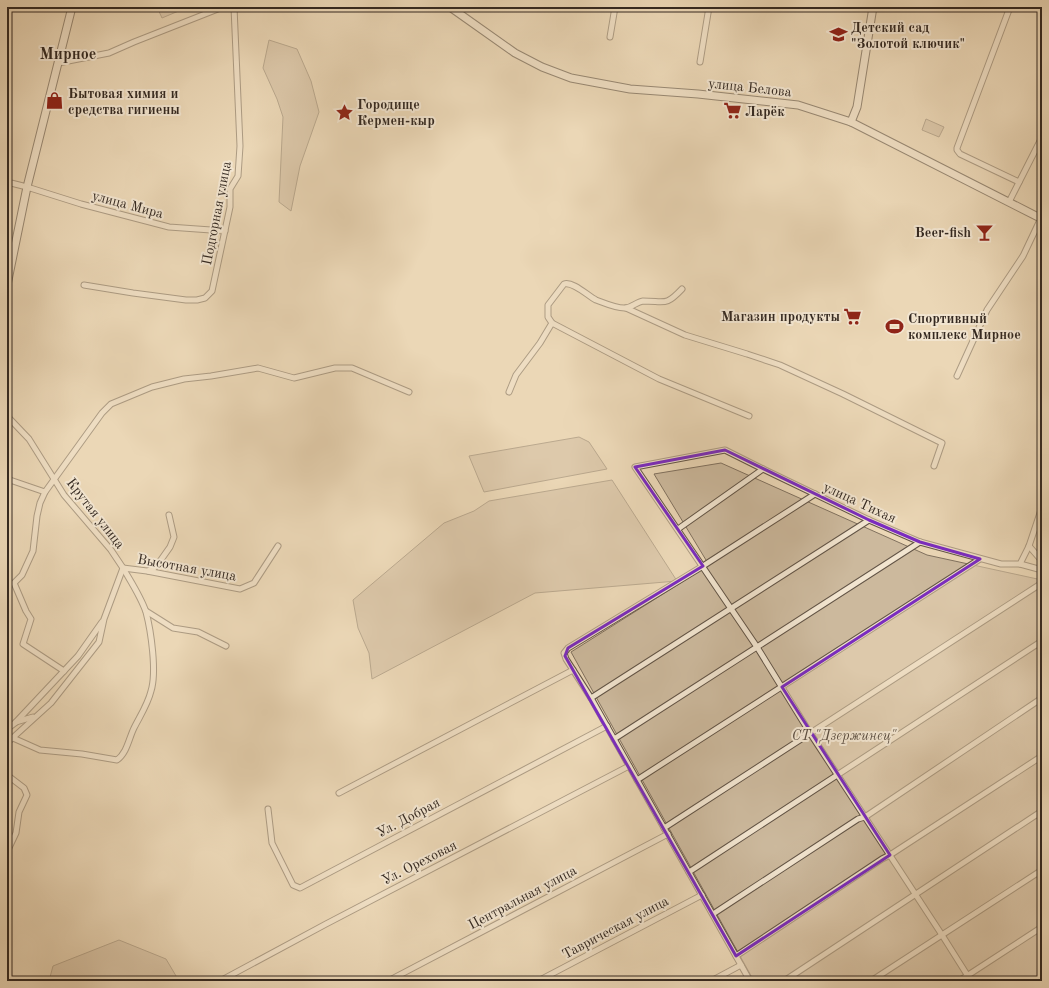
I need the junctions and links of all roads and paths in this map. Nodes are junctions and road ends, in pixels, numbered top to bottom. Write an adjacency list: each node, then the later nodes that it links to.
1 (72, 7): 11 (main road)
2 (223, 7): 11 (street)
3 (234, 7): 19 (street, Подгорная улица)
4 (450, 7): 12 (main road, улица Белова)
5 (615, 7): 9 (street)
6 (709, 7): 10 (street)
7 (873, 7): 12 (main road)
8 (1010, 7): 15 (street)
9 (610, 37)
10 (700, 62)
11 (58, 63): 16 (main road)
12 (851, 122): 17 (main road, улица Белова)
13 (1042, 136): 15 (street)
14 (7, 182): 16 (street, улица Мира)
15 (1019, 182): 17 (street)
16 (27, 187): 19 (street, улица Мира); 21 (main road)
17 (1008, 202): 18 (main road, улица Белова)
18 (1041, 219): 25 (street)
19 (225, 231): 20 (street, Подгорная улица)
20 (84, 284)
21 (7, 285)
22 (682, 289): 23 (street)
23 (626, 308): 24 (street); 30 (street)
24 (552, 323): 27 (street); 29 (street)
25 (957, 376)
26 (409, 392): 33 (street)
27 (509, 392)
28 (7, 416): 33 (street, Крутая улица)
29 (749, 416)
30 (934, 466)
31 (763, 469): 35 (street, улица Тихая); 39 (street); 39 (street, улица Тихая)
32 (7, 479): 34 (street)
33 (54, 479): 34 (street); 47 (street, Крутая улица)
34 (45, 492): 50 (street)
35 (815, 494): 38 (street, улица Тихая); 46 (street)
36 (1042, 507): 42 (street)
37 (169, 515): 49 (street)
38 (869, 520): 40 (street, улица Тихая); 53 (street)
39 (678, 529): 46 (street)
40 (920, 542): 43 (street, улица Тихая); 58 (street)
41 (278, 546): 49 (street, Высотная улица)
42 (1029, 546): 44 (street); 45 (street)
43 (980, 559): 45 (street, улица Тихая); 61 (street)
44 (1042, 561)
45 (1020, 564): 48 (street, улица Тихая)
46 (703, 566): 53 (street); 59 (street)
47 (123, 568): 49 (street, Высотная улица); 54 (street, Высотная улица); 55 (street, Крутая улица)
48 (1042, 570)
49 (147, 571)
50 (14, 583): 52 (street); 60 (street)
51 (1042, 584): 68 (street)
52 (7, 585)
53 (730, 607): 58 (street); 62 (street)
54 (146, 611): 57 (street); 69 (street, Высотная улица)
55 (104, 619): 60 (street); 64 (street, Крутая улица)
56 (1042, 641): 75 (street)
57 (226, 646)
58 (757, 647): 61 (street); 70 (street)
59 (573, 670): 62 (street); 77 (street)
60 (64, 671): 65 (street)
61 (782, 687): 68 (street); 76 (street)
62 (591, 698): 66 (street)
63 (1042, 698): 80 (street)
64 (36, 716): 65 (street); 69 (street, Крутая улица)
65 (15, 723): 67 (street)
66 (607, 726): 70 (street); 78 (street, Ул. Добрая)
67 (7, 728)
68 (810, 733): 75 (street); 81 (street)
69 (13, 738): 71 (street, Крутая улица)
70 (614, 739): 73 (street)
71 (7, 743)
72 (1042, 756): 84 (street)
73 (629, 766): 76 (street); 95 (street, Ул. Ореховая)
74 (7, 775): 83 (street)
75 (838, 776): 80 (street); 86 (street)
76 (637, 780): 81 (street)
77 (339, 793)
78 (268, 809)
79 (1042, 811): 87 (street)
80 (865, 817): 84 (street); 89 (street)
81 (664, 828): 82 (street)
82 (668, 834): 86 (street); 96 (street, Центральная улица)
83 (7, 852)
84 (890, 855): 87 (street); 92 (street)
85 (1042, 870): 91 (street)
86 (689, 872): 88 (street)
87 (916, 894): 91 (street); 100 (street)
88 (702, 895): 89 (street); 97 (street, Таврическая улица)
89 (713, 914): 92 (street)
90 (1042, 927): 94 (street)
91 (942, 935): 94 (street); 101 (street)
92 (736, 956): 93 (street)
93 (741, 965): 98 (street); 99 (street)
94 (967, 976): 102 (street); 103 (street)
95 (220, 981)
96 (388, 981)
97 (538, 981)
98 (711, 981)
99 (750, 981)
100 (784, 981)
101 (871, 981)
102 (959, 981)
103 (971, 981)

